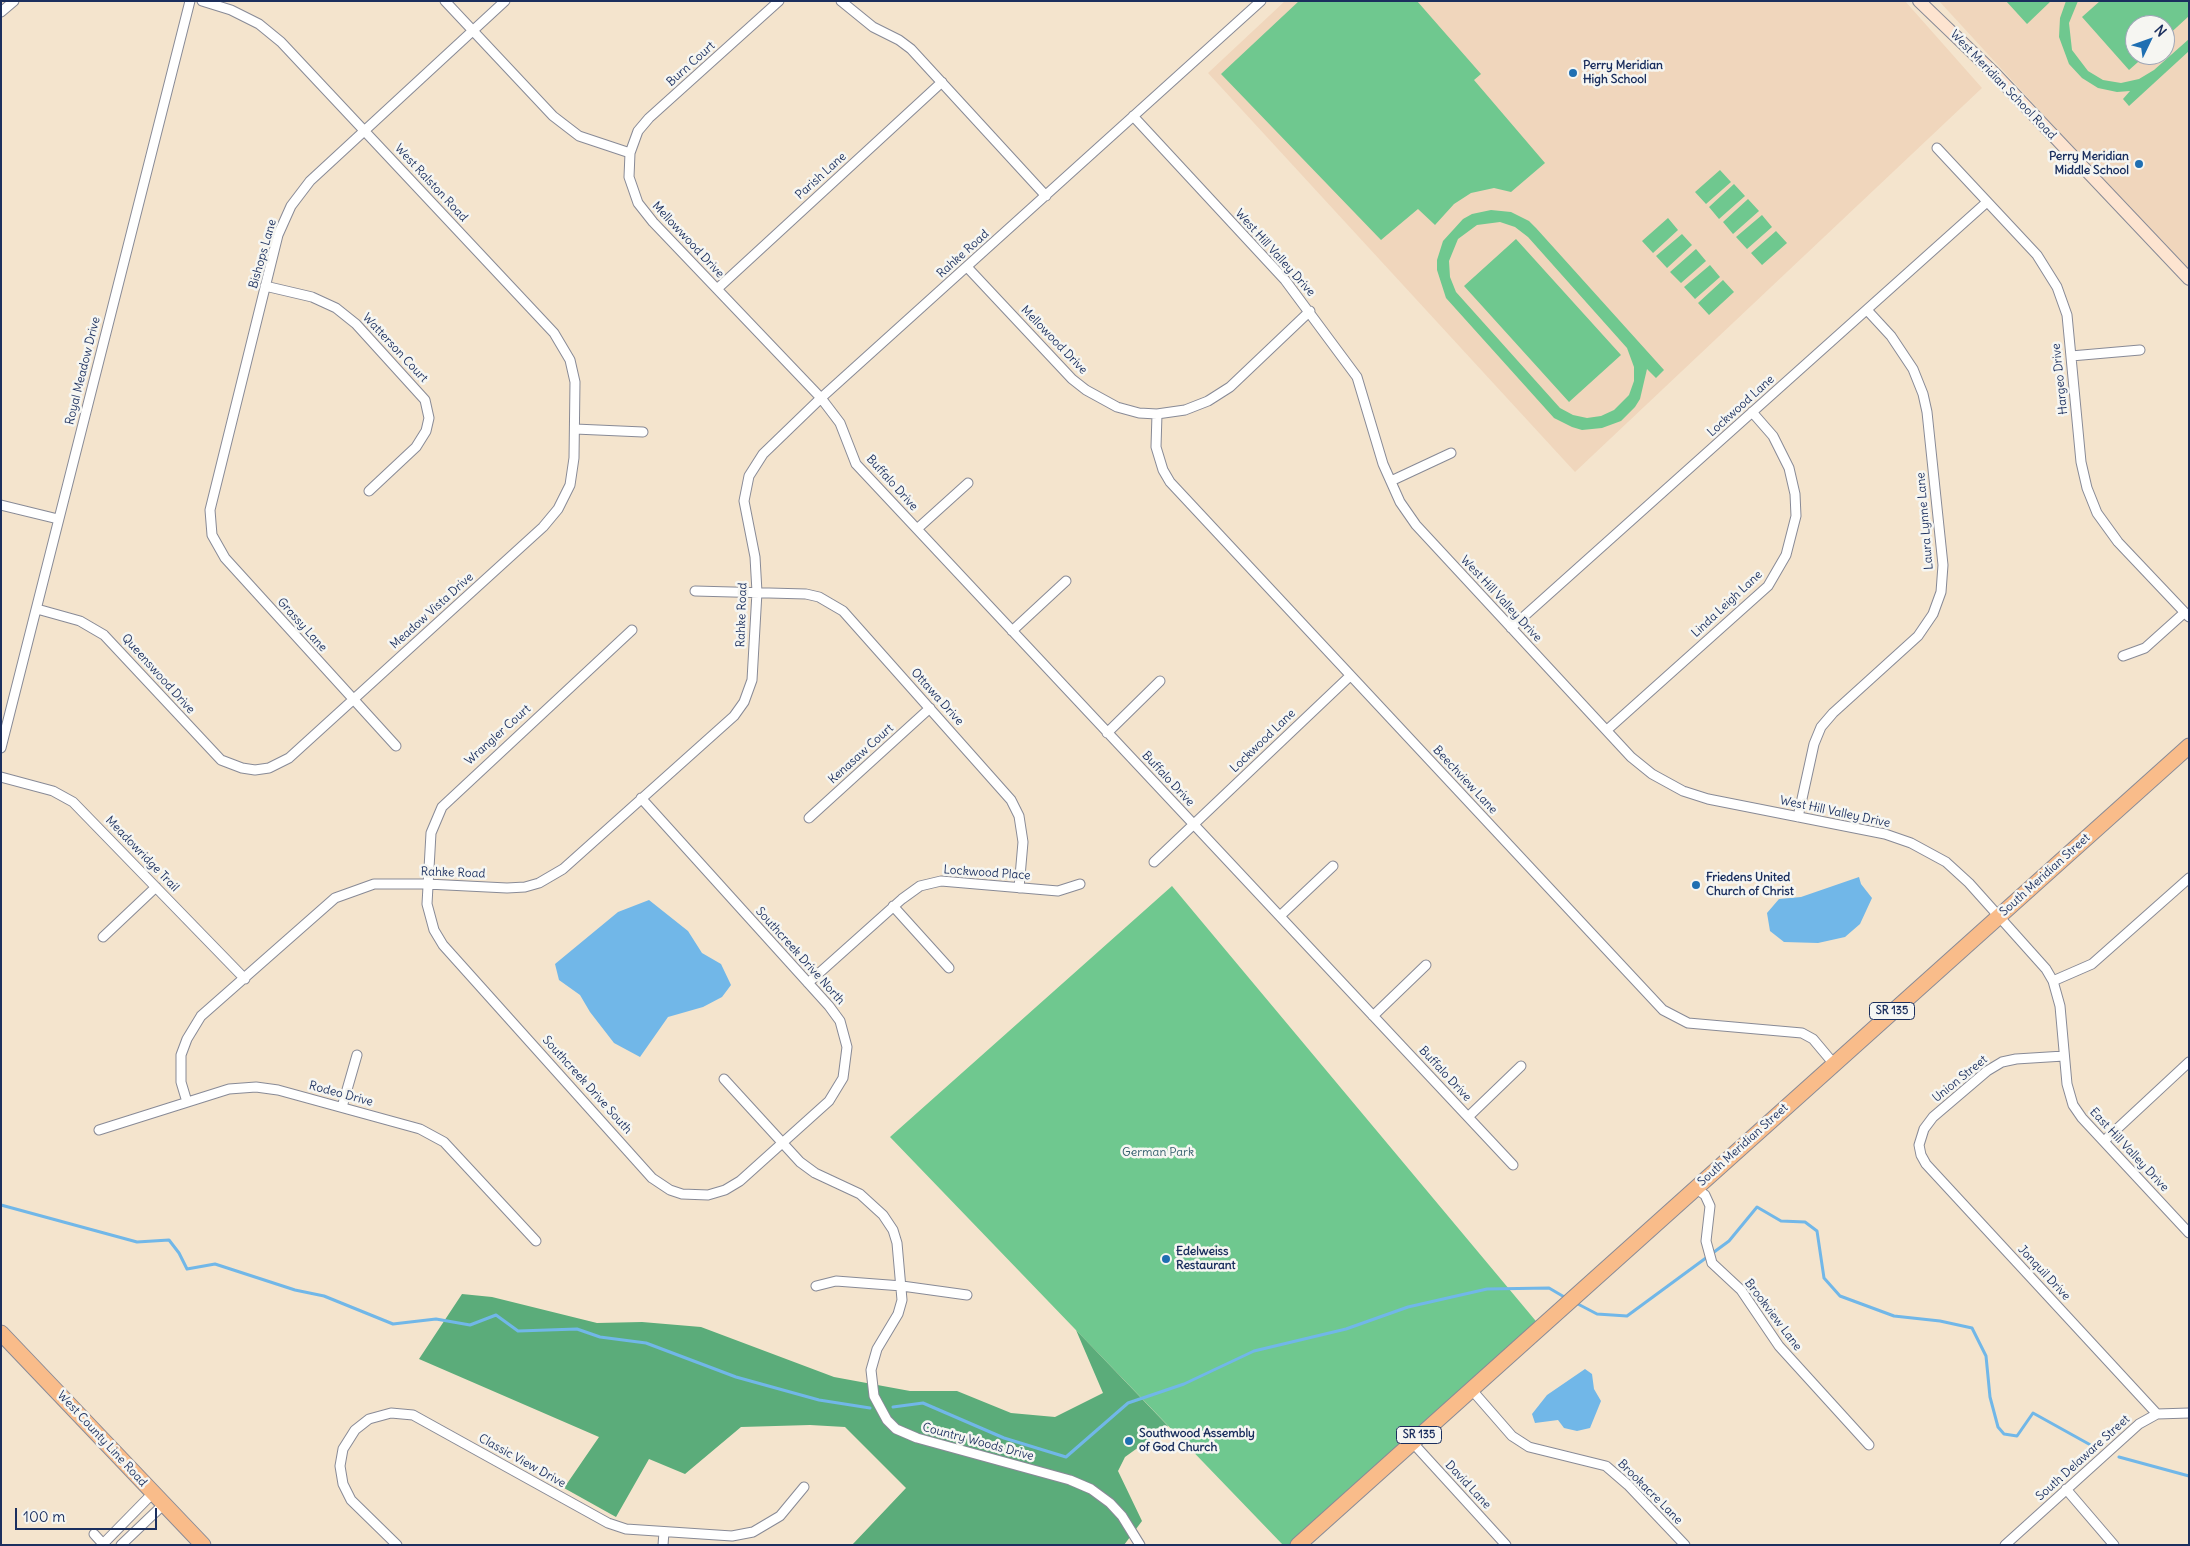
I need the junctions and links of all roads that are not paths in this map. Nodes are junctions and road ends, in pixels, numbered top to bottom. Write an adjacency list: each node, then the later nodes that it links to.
1 (14, 1): 10 (street)
2 (190, 1): 38 (street, Royal Meadow Drive)
3 (202, 1): 14 (street, West Ralston Road)
4 (445, 1): 11 (street)
5 (505, 1): 11 (street, Bishops Lane)
6 (779, 1): 16 (street, Burn Court)
7 (841, 1): 12 (street)
8 (1261, 1): 13 (street, Rahke Road)
9 (1919, 1): 20 (main road, West Meridian School Road)
10 (1, 12)
11 (472, 31): 14 (street, Bishops Lane); 16 (street)
12 (942, 82): 17 (street); 22 (street, Parish Lane)
13 (1133, 116): 17 (street, Rahke Road); 24 (street, West Hill Valley Drive)
14 (364, 130): 21 (street, Bishops Lane); 30 (street, West Ralston Road)
15 (1937, 148): 18 (street, Hargeo Drive)
16 (630, 153): 22 (street, Mellowwood Drive)
17 (1046, 196): 19 (street, Rahke Road)
18 (1987, 202): 23 (street, Lockwood Lane); 26 (street, Hargeo Drive)
19 (967, 267): 27 (street, Rahke Road); 29 (street, Mellowood Drive)
20 (2189, 278)
21 (266, 286): 35 (street, Watterson Court); 37 (street, Bishops Lane)
22 (716, 288): 27 (street, Mellowwood Drive)
23 (1867, 310): 28 (street, Lockwood Lane); 61 (street, Laura Lynne Lane)
24 (1310, 311): 29 (street, Mellowood Drive); 33 (street, West Hill Valley Drive)
25 (2140, 350): 26 (street)
26 (2070, 356): 44 (street, Hargeo Drive)
27 (821, 398): 39 (street, Buffalo Drive); 42 (street, Rahke Road)
28 (1752, 412): 45 (street, Lockwood Lane); 53 (street, Linda Leigh Lane)
29 (1157, 414): 49 (street, Beechview Lane)
30 (575, 429): 31 (street); 51 (street, Meadow Vista Drive)
31 (643, 432)
32 (1451, 453): 33 (street)
33 (1392, 481): 45 (street, West Hill Valley Drive)
34 (968, 483): 39 (street)
35 (369, 491)
36 (1, 504): 38 (street)
37 (210, 510): 51 (street, Grassy Lane)
38 (58, 519): 43 (street, Royal Meadow Drive)
39 (916, 529): 47 (street, Buffalo Drive)
40 (1066, 581): 47 (street)
41 (695, 591): 42 (street, Ottawa Drive)
42 (757, 592): 52 (street, Ottawa Drive); 60 (street, Rahke Road)
43 (37, 609): 57 (street, Royal Meadow Drive); 58 (street, Queenswood Drive)
44 (2187, 615): 48 (street)
45 (1511, 628): 53 (street, West Hill Valley Drive)
46 (632, 630): 67 (street, Wrangler Court)
47 (1012, 631): 54 (street, Buffalo Drive)
48 (2123, 656)
49 (1350, 676): 63 (street, Lockwood Lane); 84 (street, Beechview Lane)
50 (1160, 681): 54 (street)
51 (353, 700): 55 (street, Grassy Lane); 58 (street, Meadow Vista Drive)
52 (930, 708): 62 (street, Kenasaw Court); 70 (street, Ottawa Drive)
53 (1606, 730): 61 (street, West Hill Valley Drive)
54 (1107, 732): 63 (street, Buffalo Drive)
55 (396, 746)
56 (2189, 746): 73 (main road, South Meridian Street / SR 135)
57 (1, 748)
58 (251, 770)
59 (1, 777): 69 (street, Meadowridge Trail)
60 (641, 798): 67 (street, Rahke Road); 79 (street, Southcreek Drive North)
61 (1798, 817): 73 (street, West Hill Valley Drive)
62 (809, 818)
63 (1194, 824): 64 (street, Lockwood Lane); 72 (street, Buffalo Drive)
64 (1154, 862)
65 (1333, 866): 72 (street)
66 (2189, 878): 78 (street)
67 (427, 884): 77 (street, Rahke Road); 92 (street, Southcreek Drive South)
68 (1080, 884): 70 (street, Lockwood Place)
69 (156, 887): 74 (street); 77 (street, Meadowridge Trail)
70 (1018, 888): 71 (street, Lockwood Place)
71 (894, 906): 76 (street); 79 (street, Lockwood Place)
72 (1280, 916): 80 (street, Buffalo Drive)
73 (1999, 916): 78 (street, East Hill Valley Drive); 84 (main road, South Meridian Street / SR 135)
74 (103, 938)
75 (1426, 965): 80 (street)
76 (949, 968)
77 (244, 979): 87 (street, Rahke Road)
78 (2053, 981): 82 (street, East Hill Valley Drive)
79 (808, 983): 92 (street, Southcreek Drive North)
80 (1373, 1016): 89 (street, Buffalo Drive)
81 (357, 1055): 88 (street)
82 (2064, 1056): 91 (street, East Hill Valley Drive); 93 (street, Union Street)
83 (2189, 1062): 91 (street)
84 (1834, 1064): 95 (main road, South Meridian Street / SR 135)
85 (1521, 1066): 89 (street)
86 (724, 1079): 92 (street, Country Woods Drive)
87 (187, 1102): 88 (street, Rodeo Drive); 90 (street, Rodeo Drive)
88 (342, 1107): 97 (street, Rodeo Drive)
89 (1468, 1117): 94 (street, Buffalo Drive)
90 (99, 1130)
91 (2104, 1141): 96 (street, East Hill Valley Drive)
92 (782, 1142): 99 (street, Country Woods Drive)
93 (1919, 1145): 104 (street, Jonquil Drive)
94 (1513, 1166)
95 (1695, 1188): 102 (main road, South Meridian Street / SR 135); 106 (street, Brookview Lane)
96 (2189, 1233)
97 (536, 1241)
98 (816, 1286): 99 (street)
99 (902, 1286): 100 (street); 117 (street, Country Woods Drive)
100 (967, 1295)
101 (1, 1333): 109 (main road, West County Line Road)
102 (1470, 1389): 105 (main road, South Meridian Street / SR 135); 120 (street, Brookacre Lane)
103 (2189, 1413): 104 (street, South Delaware Street)
104 (2157, 1414): 108 (street, South Delaware Street)
105 (1412, 1442): 118 (main road, South Meridian Street / SR 135); 119 (street, David Lane)
106 (1869, 1445)
107 (804, 1487): 110 (street, Classic View Drive)
108 (2066, 1489): 121 (street, South Delaware Street); 122 (street)
109 (158, 1499): 112 (street); 113 (street); 114 (main road, West County Line Road)
110 (664, 1532): 115 (street, Classic View Drive); 116 (street)
111 (94, 1534): 112 (street)
112 (103, 1544)
113 (121, 1545)
114 (202, 1545)
115 (397, 1545)
116 (663, 1545)
117 (1140, 1545)
118 (1298, 1545)
119 (1506, 1545)
120 (1685, 1545)
121 (2005, 1545)
122 (2114, 1545)

